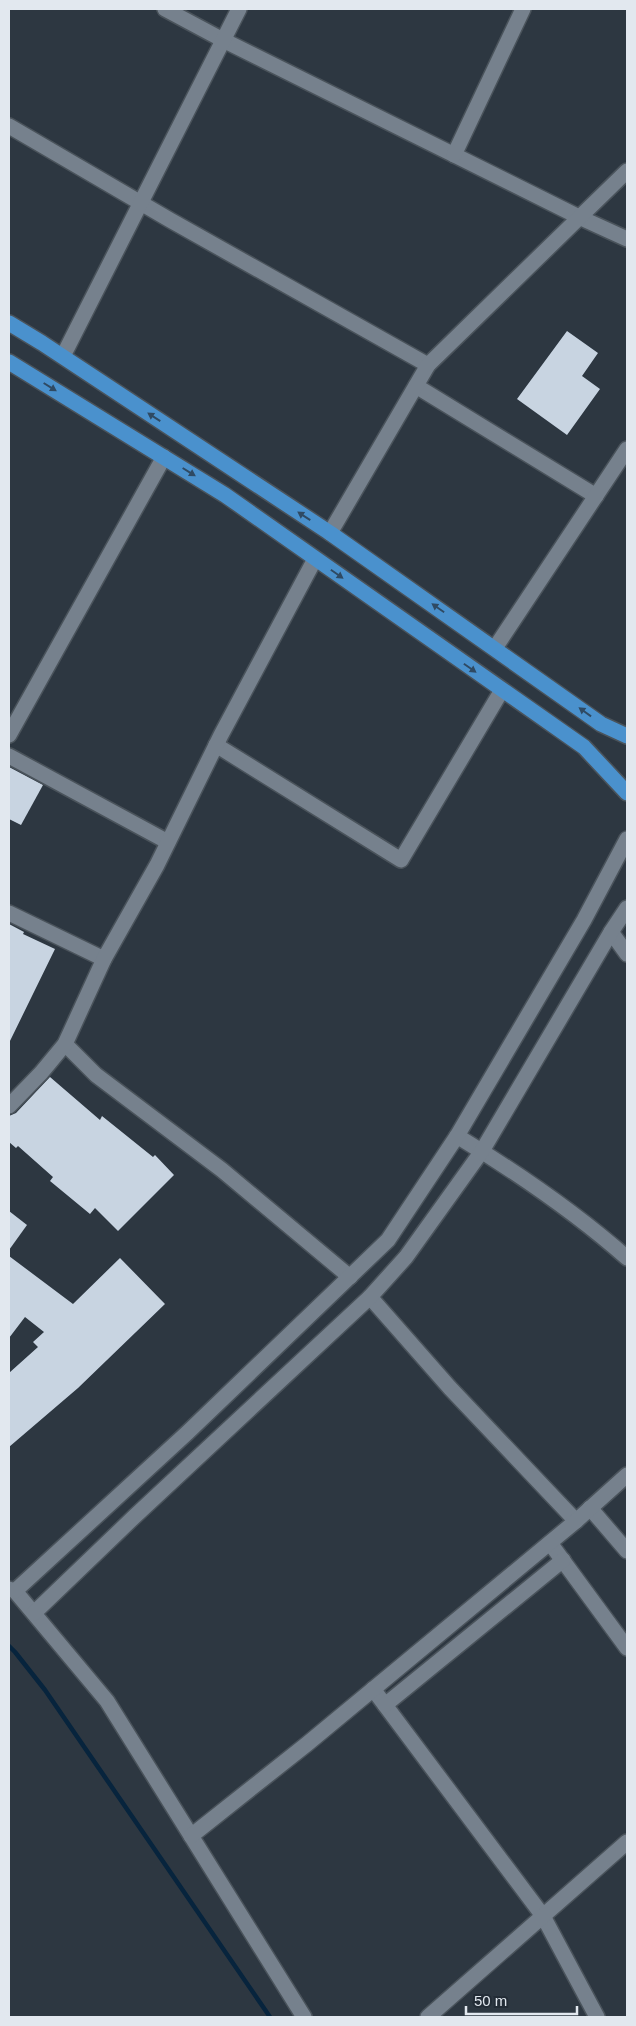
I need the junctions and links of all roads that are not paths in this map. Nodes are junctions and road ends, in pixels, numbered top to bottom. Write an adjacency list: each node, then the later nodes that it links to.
1 (165, 9): 4 (street)
2 (239, 9): 4 (street)
3 (523, 9): 6 (street)
4 (223, 40): 6 (street); 8 (street)
5 (9, 126): 8 (street)
6 (454, 155): 9 (street)
7 (627, 171): 9 (street)
8 (140, 202): 12 (street); 14 (street)
9 (581, 218): 10 (street); 14 (street)
10 (627, 239)
11 (9, 323): 12 (main road)
12 (62, 356): 20 (main road, one-way to 12)
13 (9, 362): 17 (main road, one-way to 17)
14 (428, 365): 15 (street)
15 (416, 386): 19 (street); 20 (street)
16 (627, 449): 18 (street)
17 (164, 457): 21 (main road, one-way to 21); 24 (street)
18 (621, 472): 19 (street)
19 (596, 496): 22 (street)
20 (330, 533): 22 (main road, one-way to 20)
21 (315, 559): 23 (main road, one-way to 23); 26 (street)
22 (495, 648): 25 (main road, one-way to 22)
23 (502, 690): 26 (street); 28 (main road)
24 (9, 735)
25 (627, 736)
26 (216, 745): 30 (street)
27 (9, 756): 30 (street)
28 (627, 792)
29 (627, 839): 38 (street)
30 (168, 842): 35 (street)
31 (627, 908): 33 (street)
32 (9, 913): 35 (street)
33 (611, 932): 34 (street); 39 (street)
34 (627, 954)
35 (104, 959): 36 (street)
36 (65, 1044): 37 (street); 41 (street)
37 (9, 1106)
38 (457, 1136): 39 (street); 41 (street)
39 (482, 1151): 40 (street); 42 (street)
40 (627, 1258)
41 (350, 1277): 49 (street)
42 (370, 1297): 45 (street); 50 (street)
43 (627, 1475): 44 (street)
44 (590, 1508): 45 (street); 47 (street)
45 (576, 1520): 46 (street)
46 (550, 1542): 48 (street); 52 (street)
47 (627, 1551)
48 (563, 1560): 51 (street); 53 (street)
49 (12, 1590): 50 (street)
50 (34, 1613): 54 (street)
51 (627, 1648)
52 (373, 1690): 53 (street); 54 (street)
53 (385, 1705): 56 (street)
54 (191, 1836): 57 (street)
55 (627, 1842): 56 (street)
56 (543, 1916): 58 (street); 59 (street)
57 (304, 2017)
58 (428, 2017)
59 (597, 2017)

